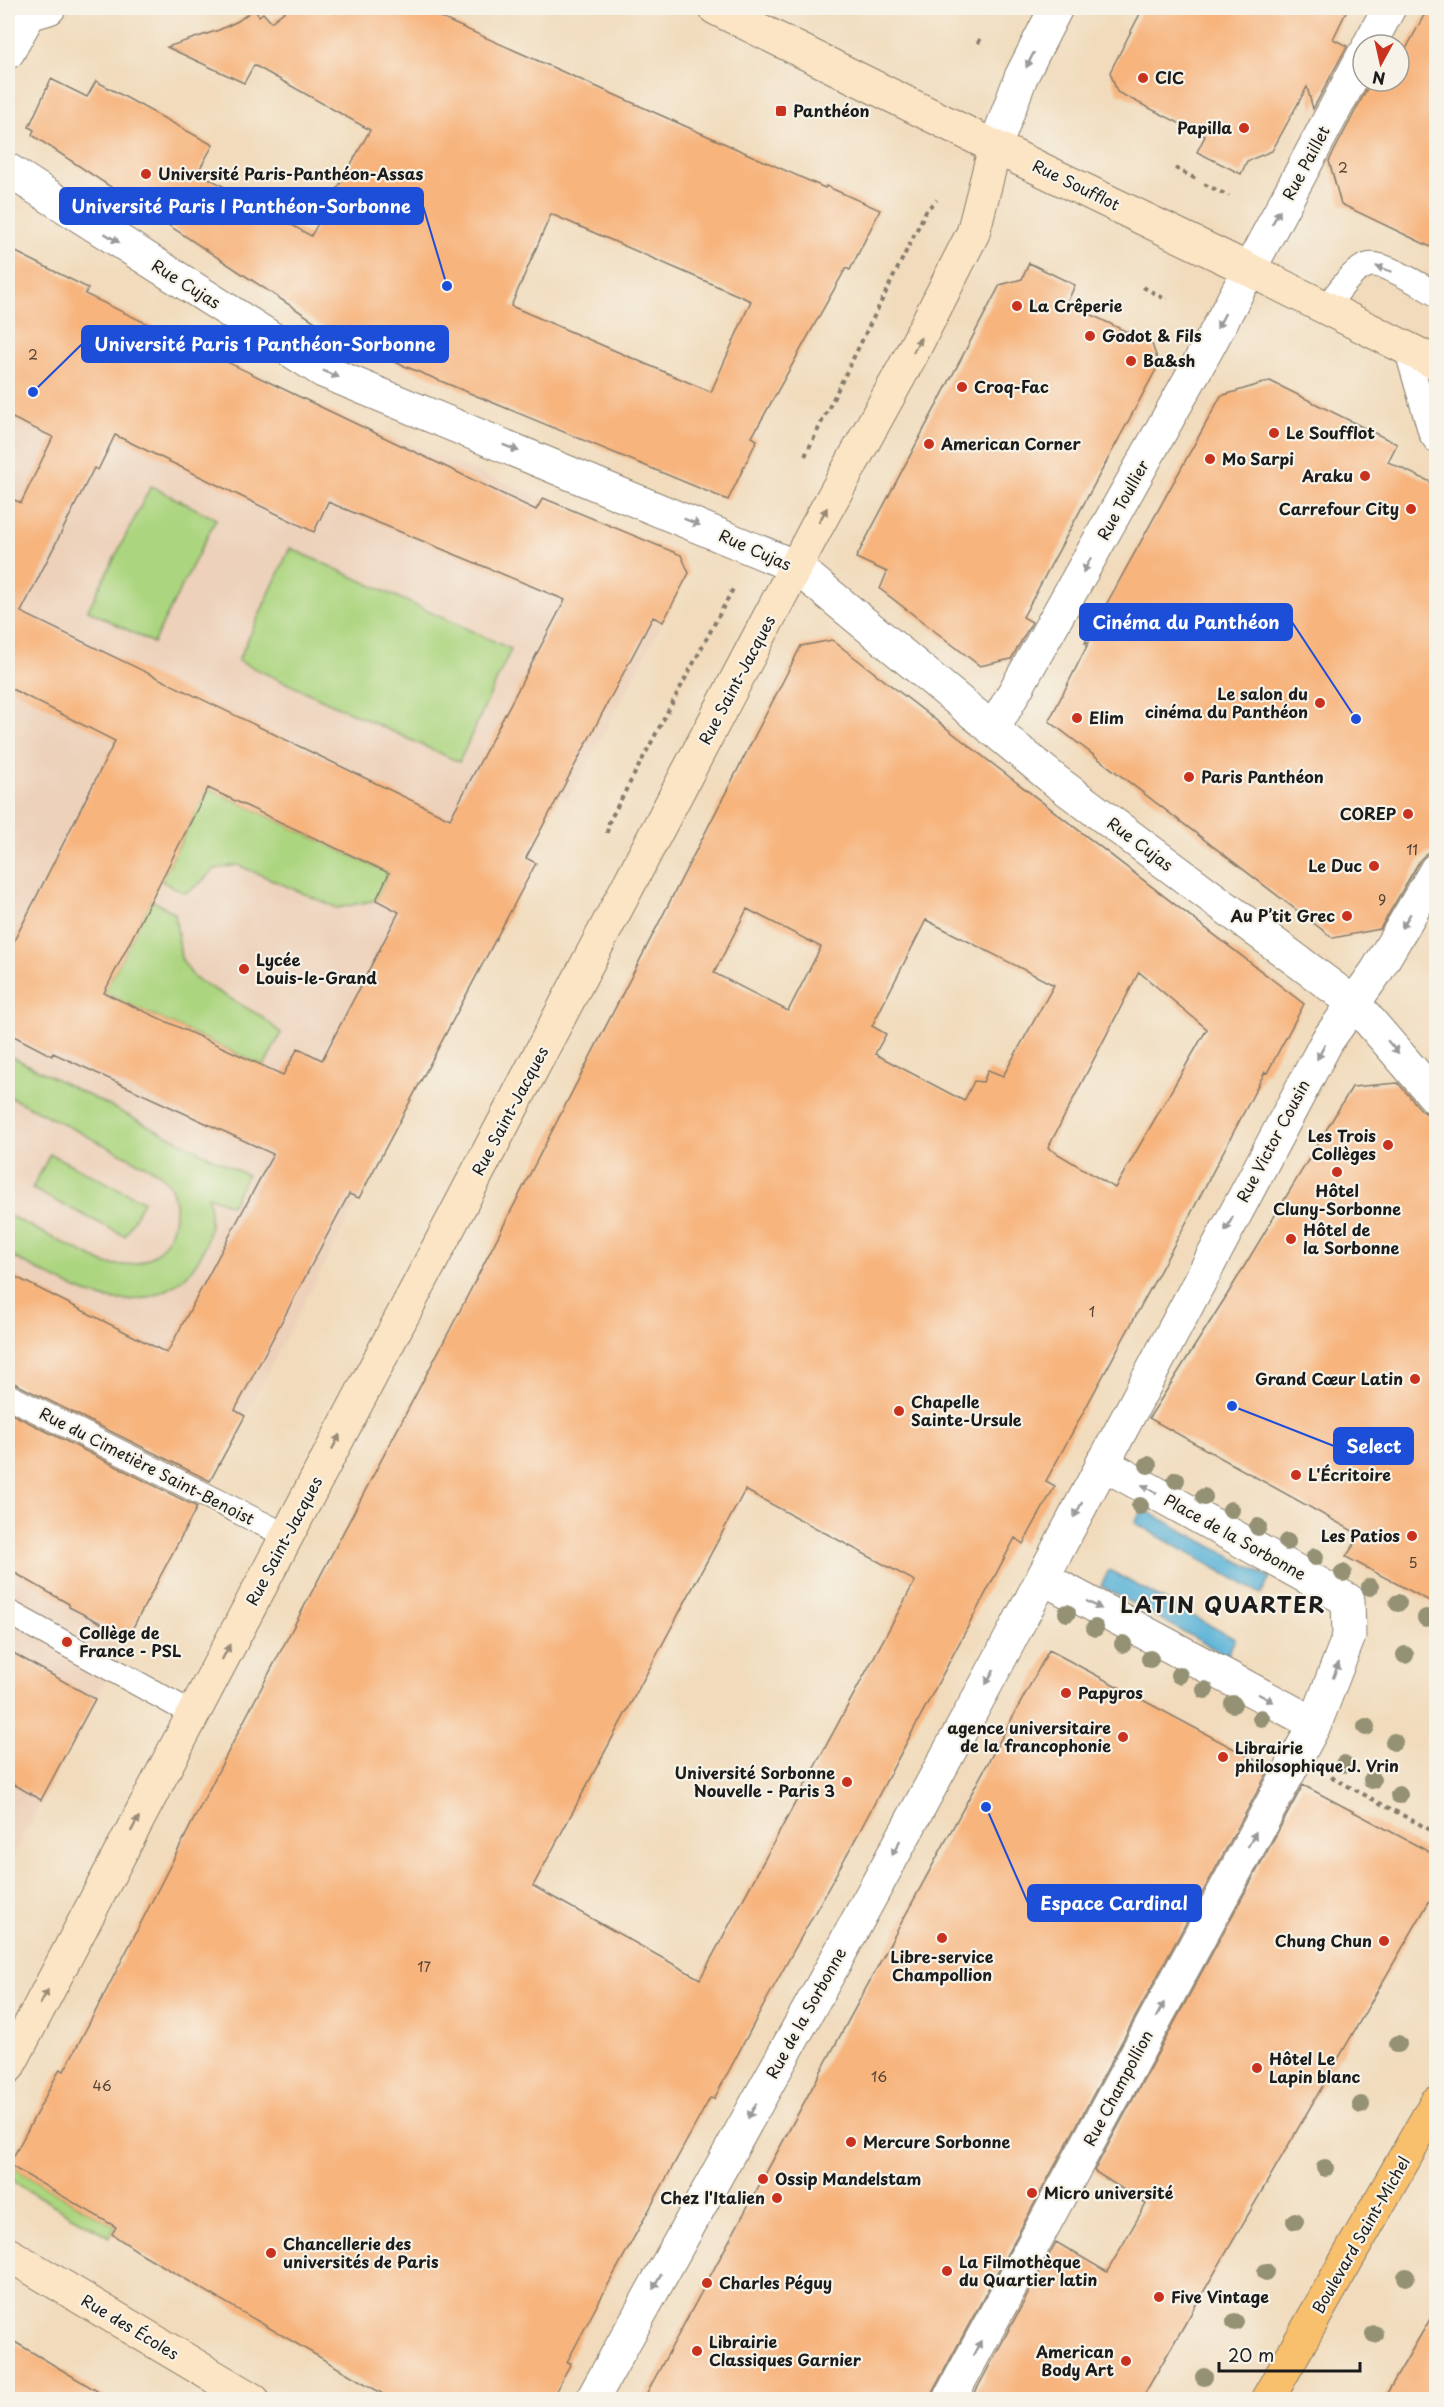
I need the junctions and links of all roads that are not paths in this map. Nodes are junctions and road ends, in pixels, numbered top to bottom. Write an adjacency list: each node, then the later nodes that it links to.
1 (49, 8): 6 (street)
2 (715, 8): 8 (main road, Rue Soufflot)
3 (1056, 8): 8 (street, Rue Saint-Jacques, one-way to 8)
4 (1389, 8): 5 (street)
5 (1375, 33)
6 (8, 52)
7 (1351, 78): 10 (street, Rue Paillet, one-way to 7)
8 (994, 147): 10 (main road, Rue Soufflot); 16 (main road, Rue Saint-Jacques, one-way to 8)
9 (8, 170): 16 (street, Rue Cujas, one-way to 16)
10 (1248, 269): 12 (main road, Rue Soufflot); 17 (street, Rue Toullier, one-way to 17)
11 (1437, 294): 12 (lane, one-way to 12)
12 (1326, 307): 13 (main road, Rue Soufflot)
13 (1406, 348): 14 (main road, Rue Soufflot); 15 (lane)
14 (1437, 363)
15 (1437, 441)
16 (796, 567): 17 (street, Rue Cujas); 23 (main road, Rue Saint-Jacques, one-way to 16)
17 (993, 730): 19 (street, Rue Cujas)
18 (1437, 870): 19 (street, Rue Victor Cousin, one-way to 19)
19 (1354, 1003): 20 (street, Rue Cujas, one-way to 20); 22 (street, Rue Victor Cousin, one-way to 22)
20 (1437, 1098)
21 (8, 1396): 23 (lane, Rue du Cimetière Saint-Benoist)
22 (1102, 1463): 24 (street, one-way to 24); 27 (street, Place de la Sorbonne, one-way to 22)
23 (287, 1536): 26 (main road, Rue Saint-Jacques, one-way to 23)
24 (1042, 1578): 27 (street, one-way to 27); 34 (street, Rue de la Sorbonne, one-way to 34)
25 (8, 1612): 26 (lane)
26 (193, 1714): 29 (main road, Rue Saint-Jacques, one-way to 26)
27 (1315, 1724): 28 (street, Place de la Sorbonne)
28 (1286, 1776): 35 (street, Rue Champollion, one-way to 28)
29 (12, 2049)
30 (1437, 2103): 36 (main road, Boulevard Saint-Michel)
31 (8, 2254): 32 (main road, Rue des Écoles)
32 (220, 2391): 33 (main road, Rue des Écoles)
33 (253, 2400)
34 (592, 2400)
35 (949, 2400)
36 (1267, 2400)

